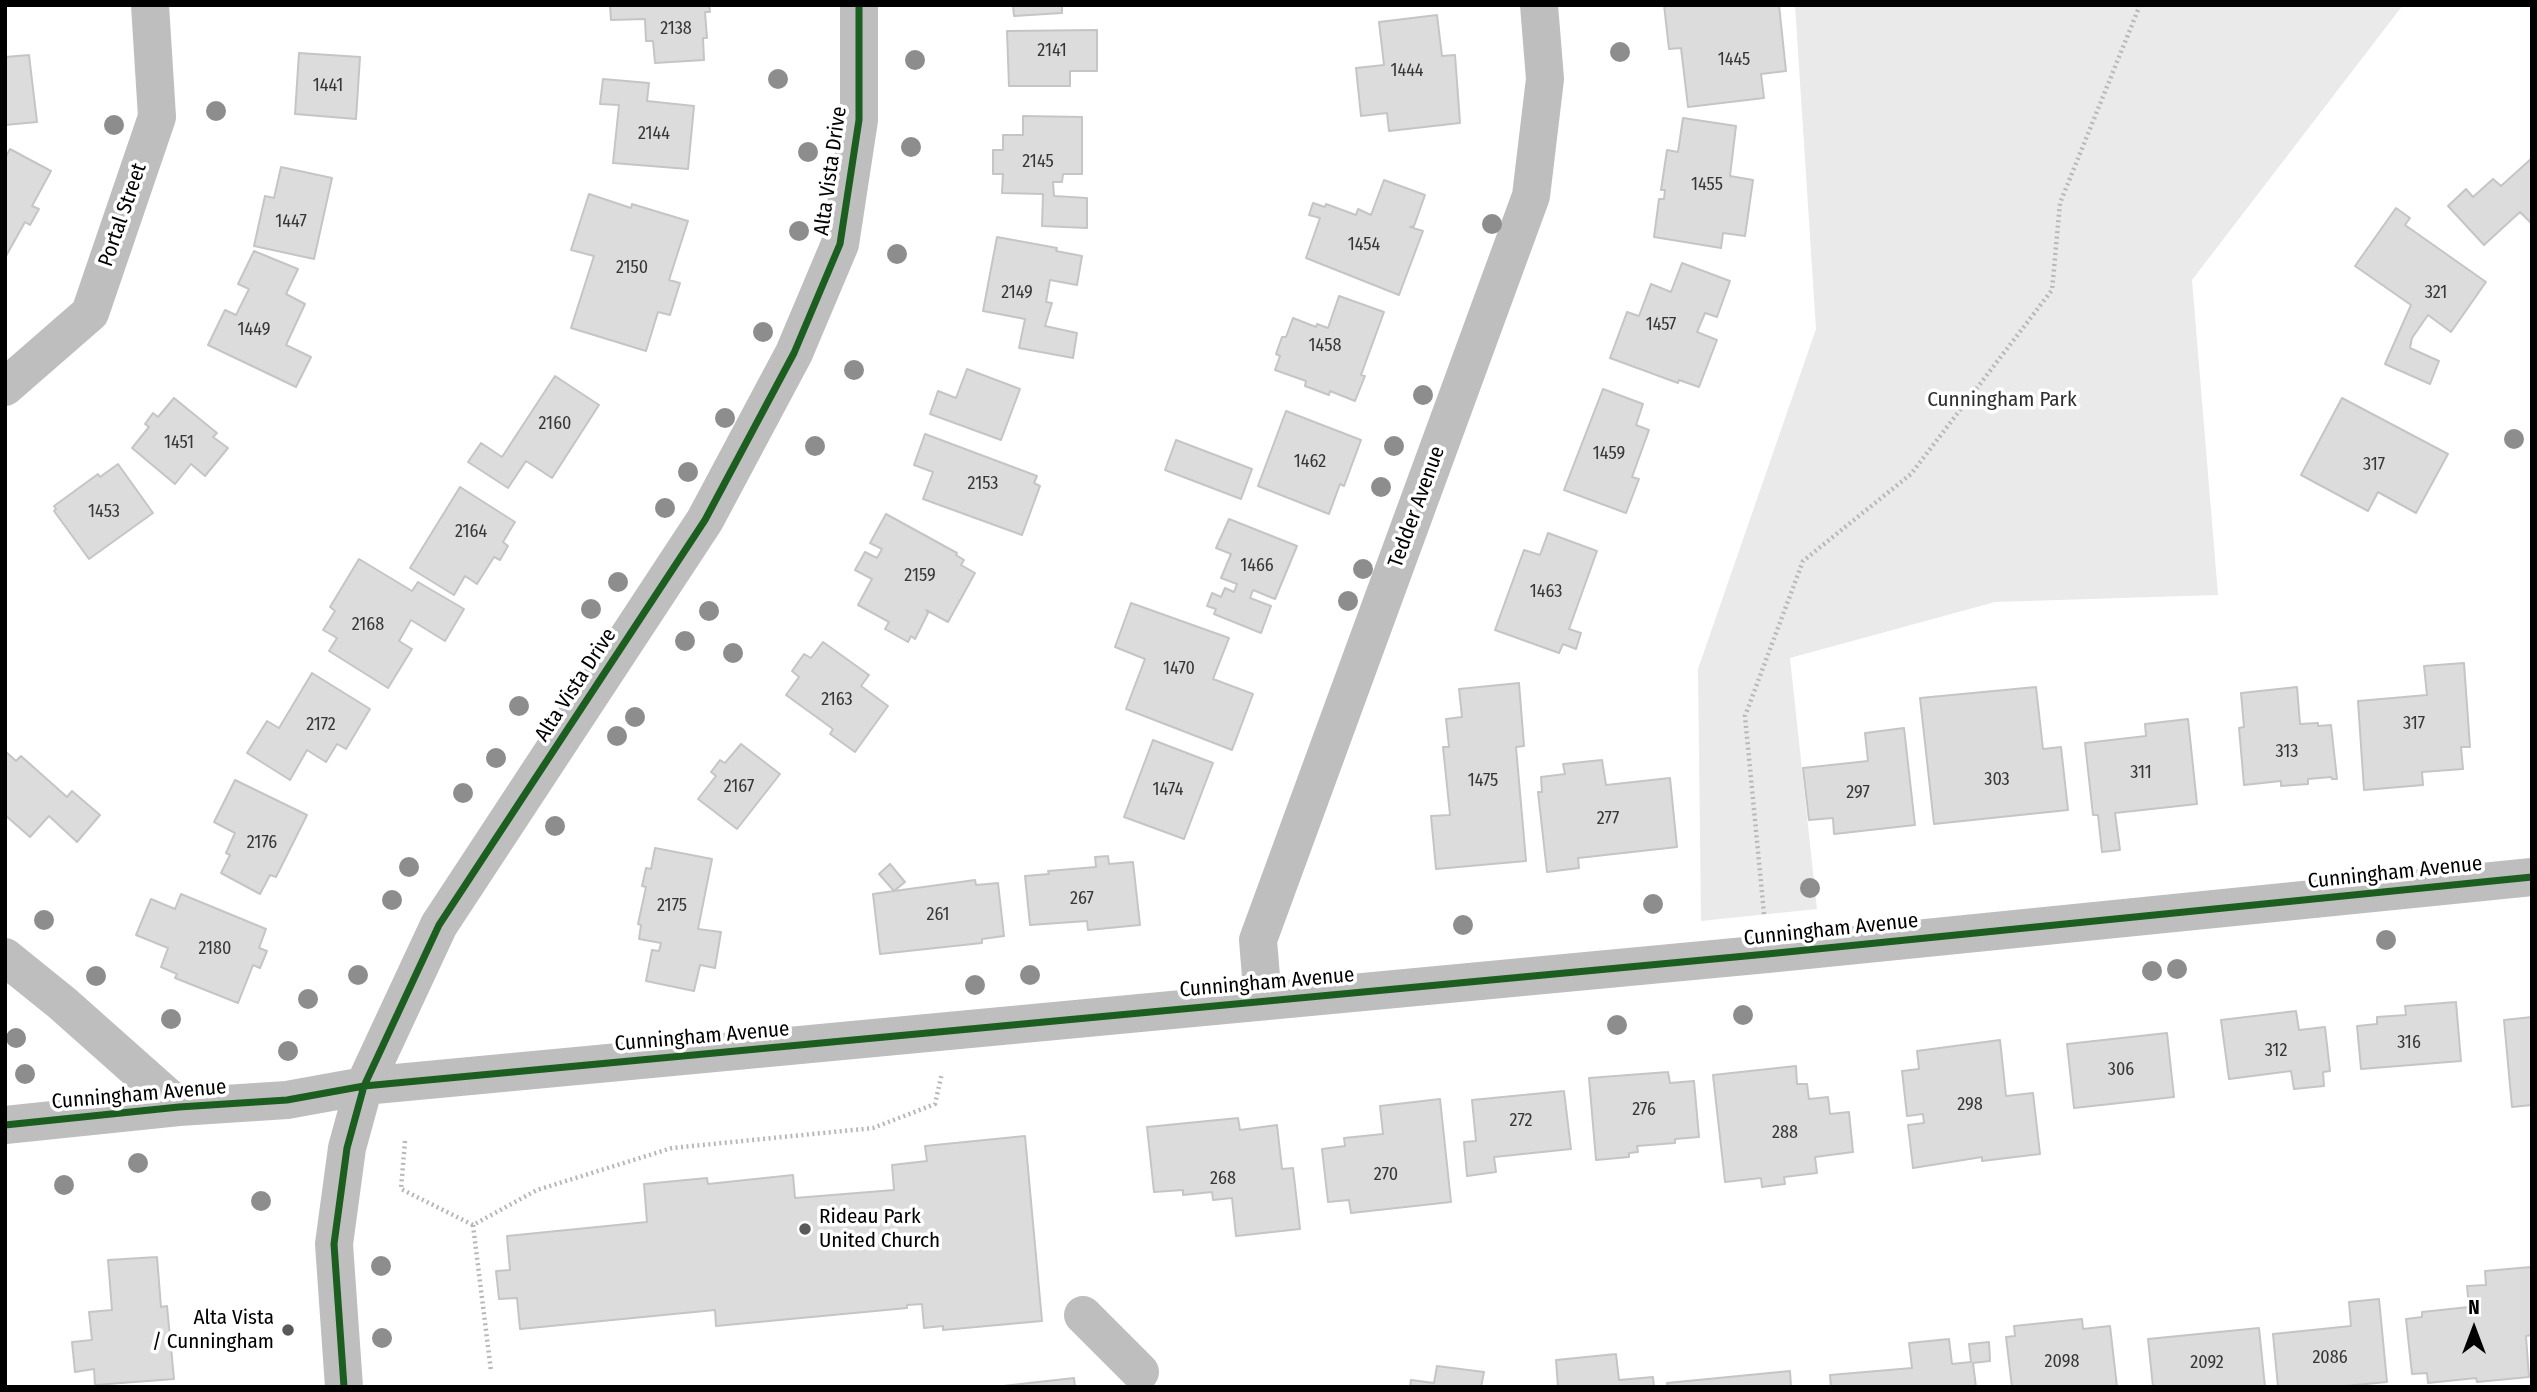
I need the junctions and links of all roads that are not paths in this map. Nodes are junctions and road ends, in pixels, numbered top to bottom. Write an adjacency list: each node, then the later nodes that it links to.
1 (150, 5): 4 (street, Portal Street)
2 (859, 5): 8 (street, Alta Vista Drive)
3 (1539, 5): 7 (street, Tedder Avenue)
4 (5, 387)
5 (2532, 877): 7 (street, Cunningham Avenue)
6 (5, 957): 9 (street)
7 (1263, 1001): 8 (street, Cunningham Avenue)
8 (364, 1086): 9 (street, Cunningham Avenue); 13 (street, Alta Vista Drive)
9 (179, 1107): 10 (street, Cunningham Avenue)
10 (5, 1125)
11 (1083, 1315): 12 (street)
12 (1140, 1372)
13 (344, 1387)

